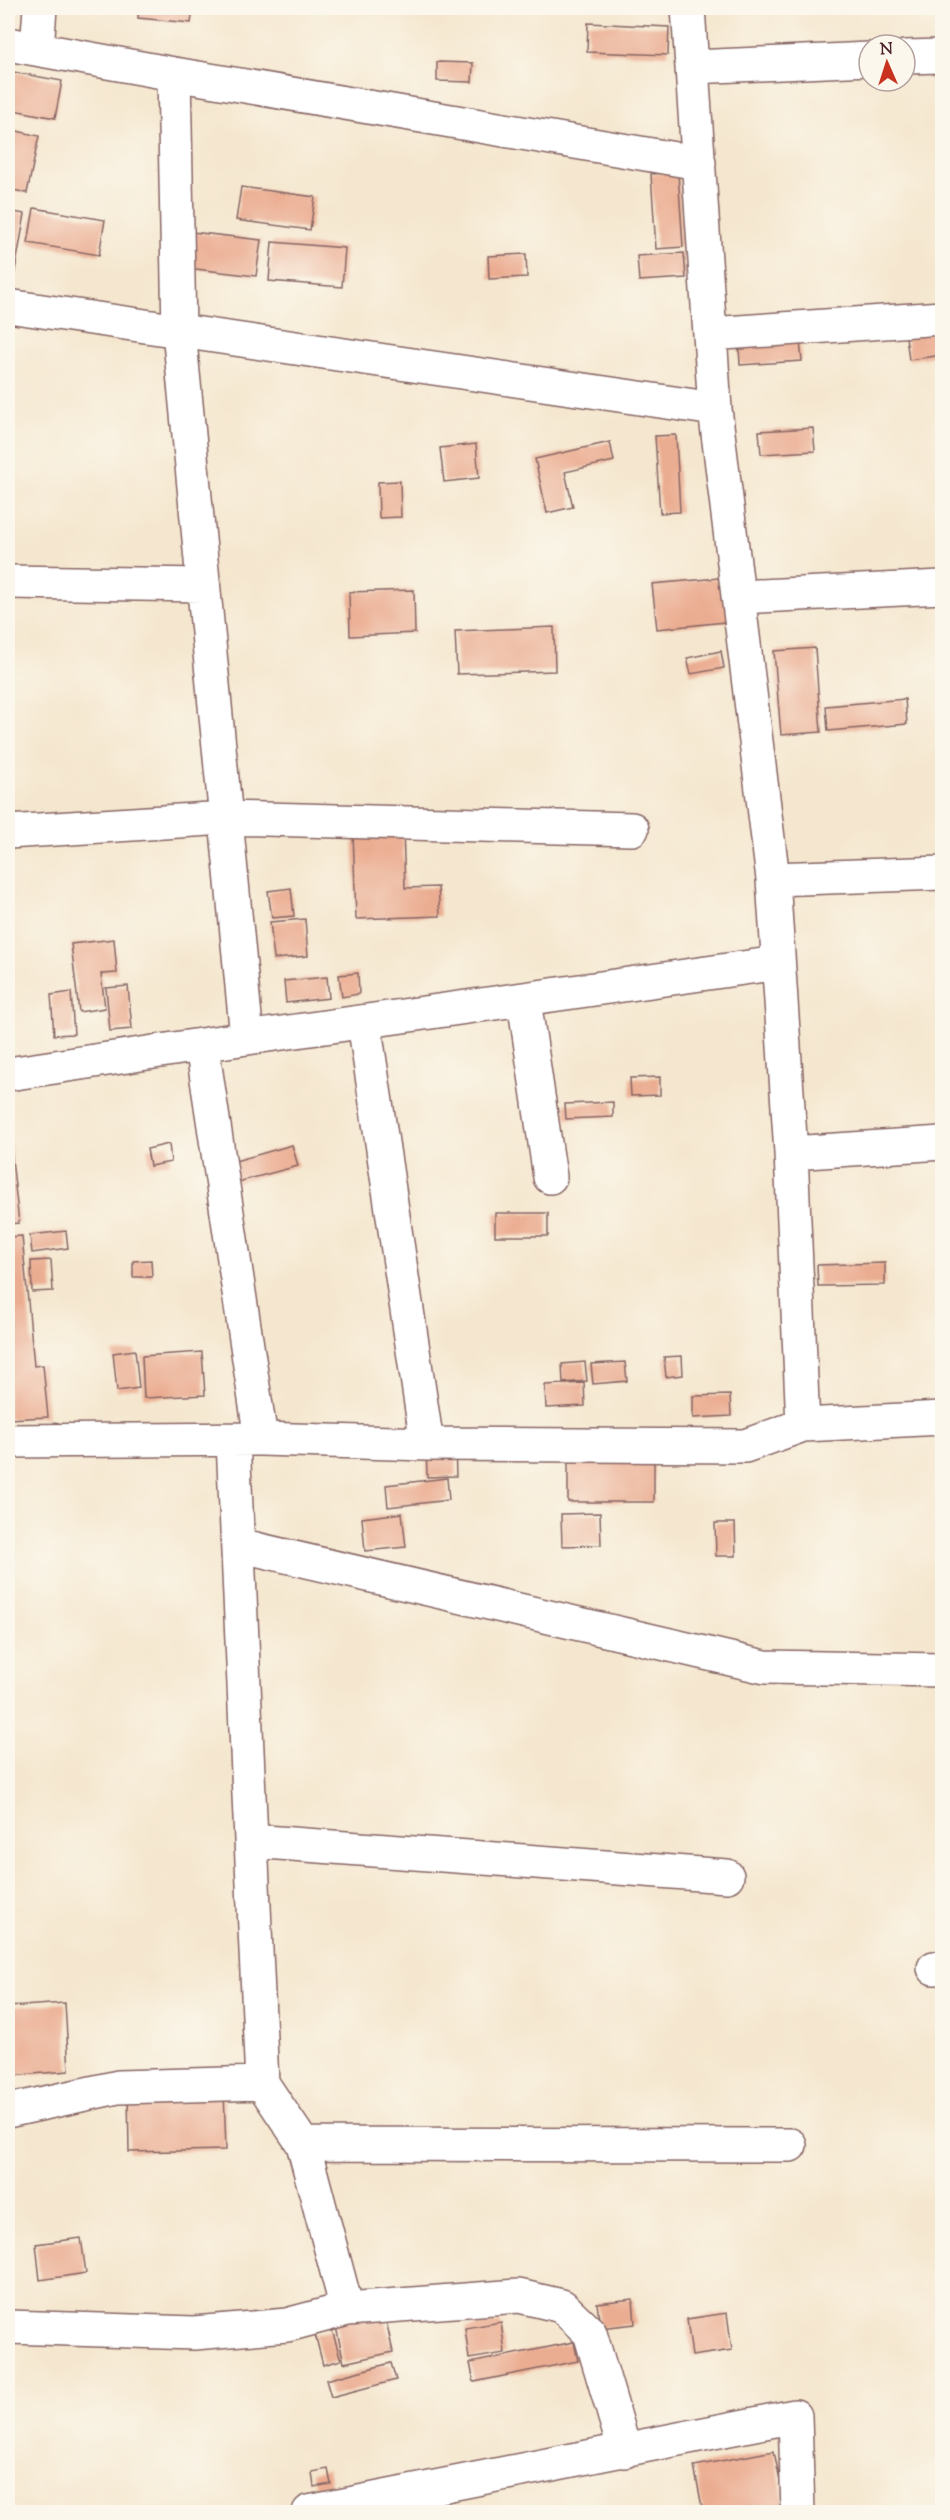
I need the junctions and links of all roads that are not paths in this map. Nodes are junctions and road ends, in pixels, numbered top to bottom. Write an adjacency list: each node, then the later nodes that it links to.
1 (40, 8): 3 (street)
2 (688, 8): 7 (street)
3 (22, 46): 8 (street)
4 (942, 56): 5 (street)
5 (917, 57)
6 (857, 60): 7 (street)
7 (692, 67): 9 (street)
8 (174, 74): 9 (street); 12 (street)
9 (699, 163): 13 (street)
10 (8, 306): 12 (street)
11 (942, 318): 13 (street)
12 (179, 331): 14 (street); 16 (street)
13 (710, 334): 14 (street)
14 (715, 410): 18 (street)
15 (8, 582): 16 (street)
16 (203, 585): 19 (street)
17 (942, 587): 18 (street)
18 (738, 597): 23 (street)
19 (225, 818): 20 (street); 21 (street); 27 (street)
20 (632, 829)
21 (8, 832)
22 (942, 873): 23 (street)
23 (773, 879): 24 (street)
24 (778, 963): 25 (street); 31 (street)
25 (524, 1000): 26 (street); 32 (street)
26 (364, 1022): 27 (street); 37 (street)
27 (247, 1038): 28 (street)
28 (202, 1046): 29 (street); 35 (street)
29 (8, 1074)
30 (942, 1143): 31 (street)
31 (790, 1153): 34 (street)
32 (550, 1177)
33 (942, 1418): 34 (street)
34 (803, 1425): 37 (street)
35 (247, 1440): 36 (street); 37 (street); 38 (street)
36 (8, 1441)
37 (427, 1444)
38 (238, 1545): 39 (street); 40 (street)
39 (942, 1670)
40 (251, 1842): 41 (street); 42 (street)
41 (727, 1876)
42 (262, 2083): 43 (street); 44 (street)
43 (8, 2111)
44 (303, 2144): 45 (street); 46 (street)
45 (790, 2145)
46 (347, 2309): 47 (street); 48 (street)
47 (8, 2327)
48 (625, 2451): 49 (street); 51 (street)
49 (412, 2503): 50 (street)
50 (309, 2512)
51 (798, 2512)

